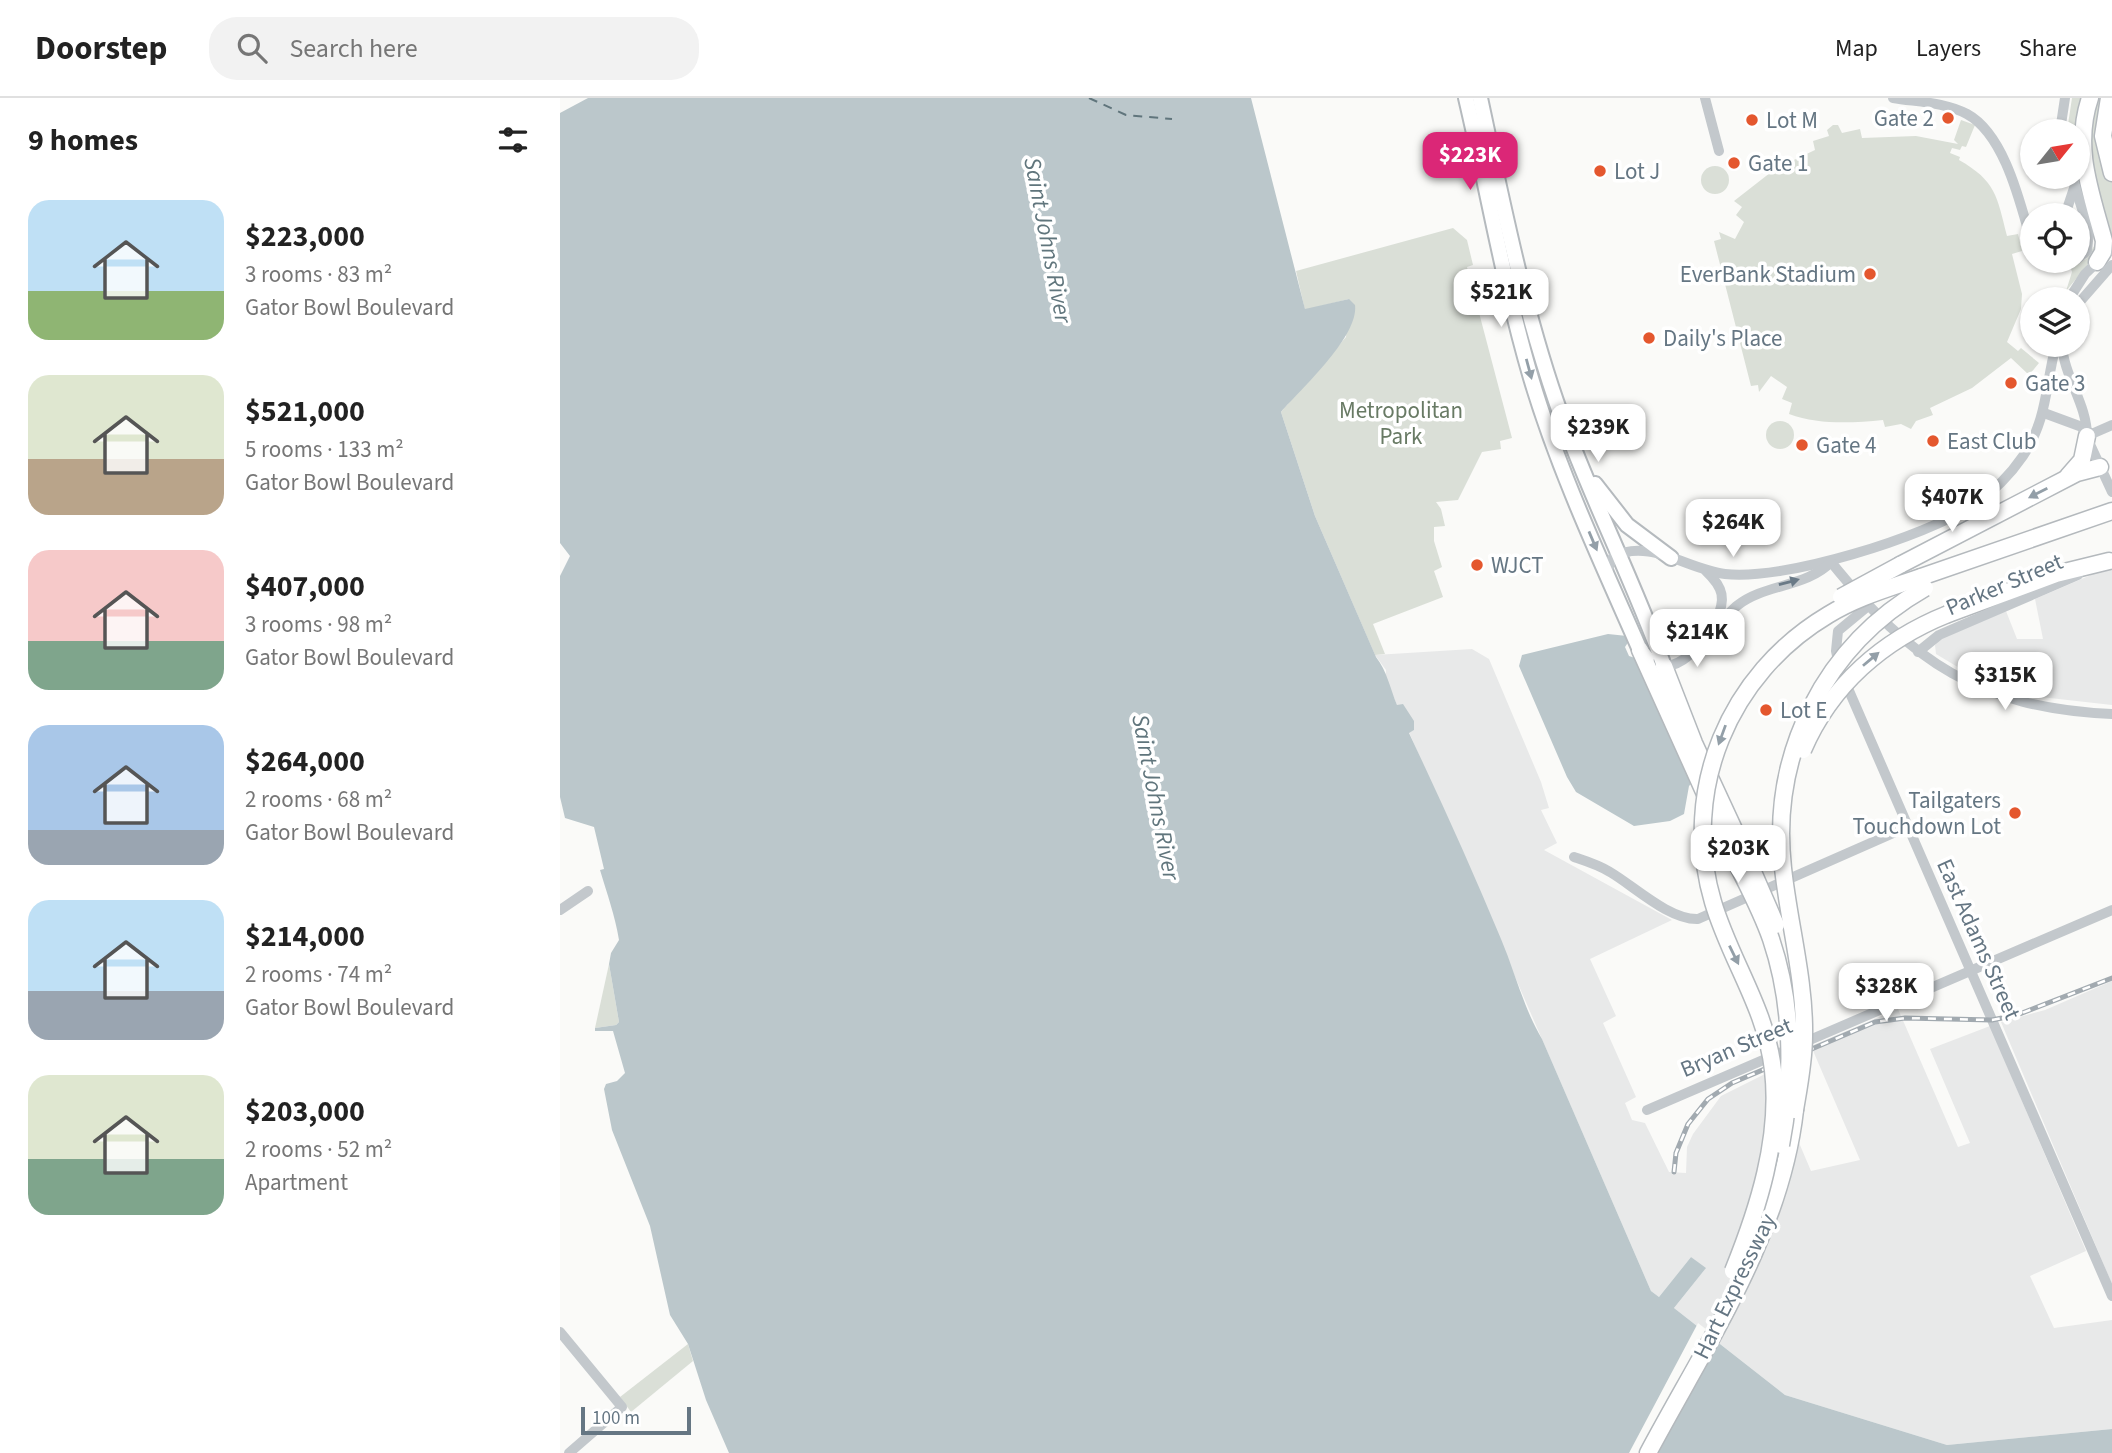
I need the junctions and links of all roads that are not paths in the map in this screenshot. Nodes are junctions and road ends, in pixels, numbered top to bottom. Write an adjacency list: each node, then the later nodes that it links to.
1 (1466, 98): 32 (main road, one-way to 32)
2 (1480, 98): 21 (main road)
3 (1705, 98): 9 (street)
4 (1893, 98): 11 (street)
5 (2065, 98): 8 (street)
6 (2090, 98): 13 (highway)
7 (2109, 98): 10 (highway)
8 (2062, 119)
9 (1719, 151)
10 (2112, 173)
11 (2020, 203)
12 (2112, 248): 13 (street)
13 (2104, 264): 14 (street); 15 (street)
14 (2081, 287)
15 (2088, 287)
16 (2054, 357): 18 (street)
17 (2064, 357): 20 (street)
18 (2044, 413): 20 (street); 30 (street)
19 (2112, 425): 20 (street)
20 (2087, 436): 22 (street); 23 (highway)
21 (1572, 446): 27 (main road); 28 (main road)
22 (2100, 467): 23 (highway); 24 (street)
23 (2063, 480): 38 (highway, one-way to 38, bridge)
24 (2112, 492)
25 (2112, 511): 38 (highway, bridge)
26 (2112, 519): 41 (highway, bridge)
27 (1619, 554): 28 (street); 32 (street); 37 (main road)
28 (1671, 558): 31 (street)
29 (2111, 561): 36 (street, Parker Street); 41 (highway, one-way to 29, bridge)
30 (1830, 562): 31 (street); 33 (street); 34 (street, one-way to 30)
31 (1704, 570): 34 (street)
32 (1606, 573): 35 (main road)
33 (1867, 607): 36 (street); 40 (street, East Adams Street)
34 (1712, 630): 37 (street)
35 (1640, 650): 37 (main road); 42 (highway)
36 (1918, 652): 39 (street)
37 (1664, 666): 42 (highway)
38 (1738, 700): 50 (highway, one-way to 50, bridge)
39 (2112, 714)
40 (1907, 827): 43 (street); 47 (street, East Adams Street)
41 (1781, 847): 49 (highway, bridge)
42 (1739, 853): 49 (highway, bridge); 50 (highway, bridge)
43 (1574, 857)
44 (588, 891): 45 (street)
45 (560, 910)
46 (2112, 910): 47 (street, Bryan Street)
47 (1970, 970): 48 (street, Bryan Street); 51 (street, East Adams Street)
48 (1647, 1110)
49 (1796, 1110): 55 (highway, Hart Expressway)
50 (1733, 1270): 54 (highway, Hart Expressway)
51 (2112, 1296)
52 (560, 1332): 53 (street)
53 (569, 1453)
54 (1635, 1453)
55 (1648, 1453)

